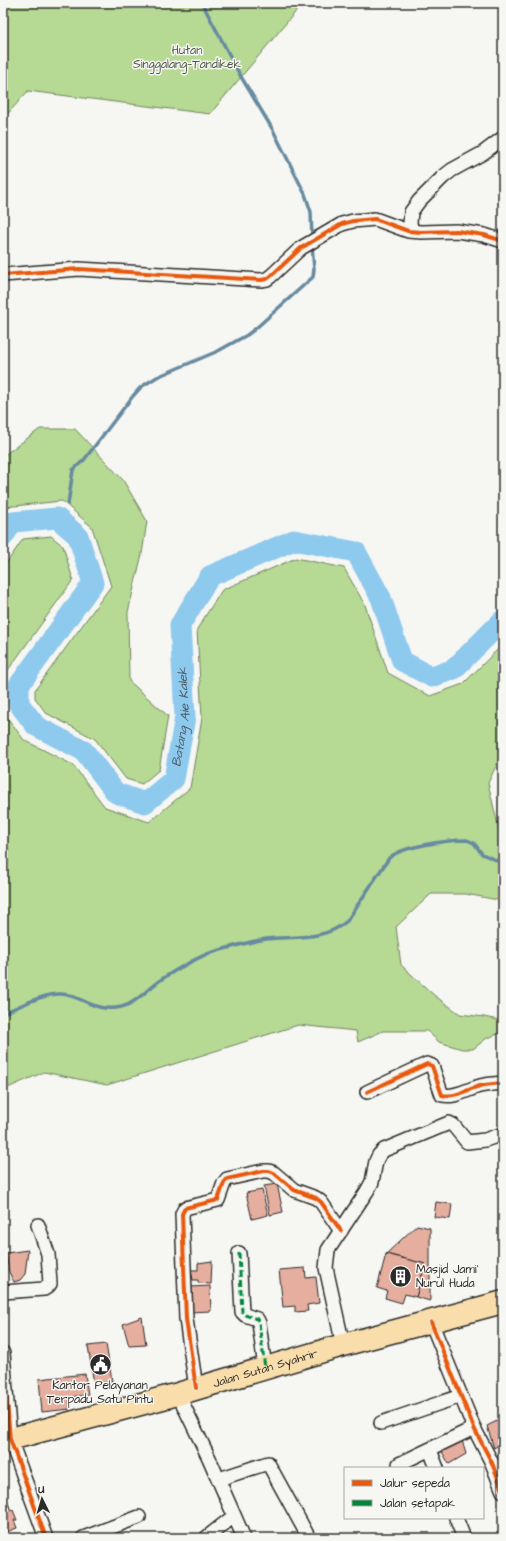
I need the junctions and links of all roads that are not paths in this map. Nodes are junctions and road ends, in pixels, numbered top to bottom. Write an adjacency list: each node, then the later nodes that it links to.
1 (503, 138): 2 (street)
2 (412, 231): 3 (street); 4 (street)
3 (503, 241)
4 (3, 275)
5 (503, 1083): 6 (street)
6 (367, 1092)
7 (503, 1134): 9 (street)
8 (38, 1225): 11 (street)
9 (341, 1231): 14 (street); 17 (street)
10 (239, 1253): 16 (street)
11 (3, 1292)
12 (503, 1302): 13 (highway, Jalan Sutan Syahrir)
13 (431, 1322): 14 (highway, Jalan Sutan Syahrir); 18 (street)
14 (343, 1346): 16 (highway, Jalan Sutan Syahrir)
15 (3, 1353): 21 (street)
16 (265, 1368): 17 (highway, Jalan Sutan Syahrir)
17 (187, 1391): 21 (highway, Jalan Sutan Syahrir); 25 (street)
18 (461, 1396): 19 (street); 20 (street)
19 (381, 1423)
20 (474, 1428): 22 (street); 26 (street)
21 (7, 1440): 30 (street)
22 (430, 1450): 23 (street); 24 (street)
23 (399, 1464)
24 (437, 1467)
25 (219, 1479): 27 (street); 34 (street)
26 (503, 1491)
27 (234, 1516): 32 (street); 33 (street)
28 (139, 1517): 31 (street)
29 (456, 1519): 35 (street)
30 (46, 1538)
31 (84, 1538)
32 (206, 1538)
33 (244, 1538)
34 (309, 1538)
35 (464, 1538)

